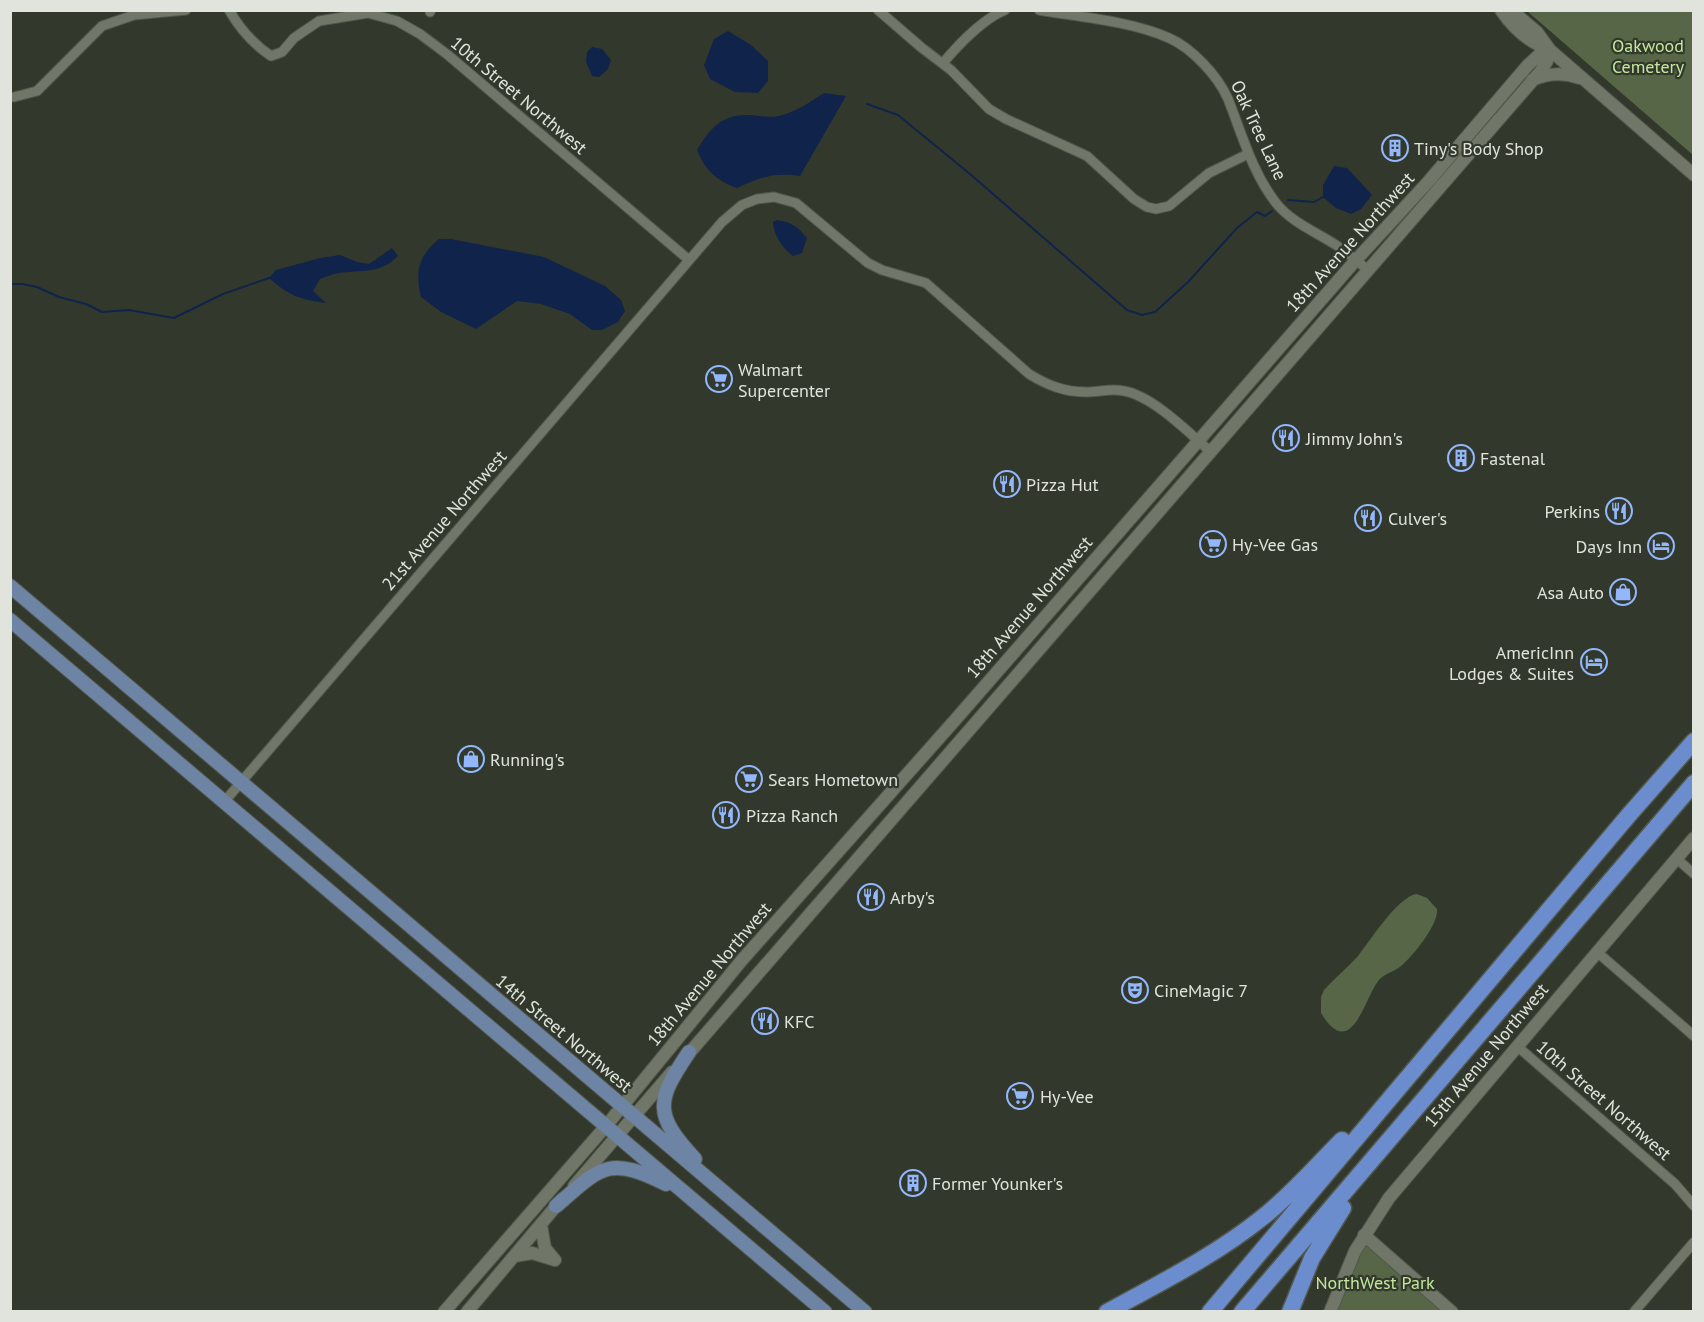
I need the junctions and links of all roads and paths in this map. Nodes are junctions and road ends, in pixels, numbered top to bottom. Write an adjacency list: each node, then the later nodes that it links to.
1 (186, 10): 14 (street)
2 (229, 10): 18 (street, 10th Street Northwest)
3 (878, 10): 10 (street)
4 (1005, 10): 10 (street)
5 (1039, 10): 15 (street, Oak Tree Lane)
6 (1501, 10): 8 (street)
7 (1511, 10): 9 (street)
8 (1530, 40): 9 (street); 11 (street)
9 (1550, 50): 11 (street, 18th Avenue Northwest); 12 (street, 18th Avenue Northwest); 13 (street)
10 (943, 63): 15 (street)
11 (1528, 65): 17 (street, 18th Avenue Northwest)
12 (1531, 81): 13 (street); 17 (street, 18th Avenue Northwest)
13 (1586, 81): 16 (street)
14 (14, 97)
15 (1248, 154): 19 (street, Oak Tree Lane)
16 (1694, 175)
17 (1433, 186): 19 (street, 18th Avenue Northwest); 20 (street, 18th Avenue Northwest)
18 (689, 260): 21 (street, 21st Avenue Northwest); 26 (street, 21st Avenue Northwest)
19 (1356, 260): 20 (street, Oak Tree Lane); 21 (street, 18th Avenue Northwest)
20 (1368, 270): 22 (street, 18th Avenue Northwest)
21 (1197, 440): 22 (street, 21st Avenue Northwest); 38 (street, 18th Avenue Northwest)
22 (1211, 452): 36 (street, 18th Avenue Northwest)
23 (10, 586): 26 (main road, 14th Street Northwest)
24 (10, 620): 28 (main road)
25 (1693, 742): 34 (highway)
26 (240, 782): 28 (street, 21st Avenue Northwest); 38 (main road, 14th Street Northwest)
27 (1694, 783): 37 (highway)
28 (224, 802): 40 (main road)
29 (1694, 838): 30 (street, 15th Avenue Northwest)
30 (1676, 858): 31 (street); 32 (street, 15th Avenue Northwest)
31 (1694, 874)
32 (1598, 952): 33 (street); 35 (street, 15th Avenue Northwest)
33 (1694, 1036)
34 (1439, 1040): 55 (highway); 56 (highway)
35 (1517, 1046): 44 (street, 10th Street Northwest); 48 (street, 15th Avenue Northwest)
36 (689, 1052): 39 (street, 18th Avenue Northwest); 43 (main road)
37 (1460, 1058): 57 (highway); 58 (highway)
38 (622, 1106): 39 (main road, 14th Street Northwest); 40 (street, 18th Avenue Northwest)
39 (634, 1117): 41 (street, 18th Avenue Northwest); 43 (main road, 14th Street Northwest)
40 (606, 1125): 41 (main road); 45 (street, 18th Avenue Northwest)
41 (618, 1136): 42 (street, 18th Avenue Northwest); 47 (main road)
42 (556, 1206): 46 (street, 18th Avenue Northwest); 47 (main road)
43 (740, 1206): 54 (main road, 14th Street Northwest)
44 (1694, 1206)
45 (527, 1217): 50 (street); 51 (street, 18th Avenue Northwest)
46 (541, 1225): 50 (street, 18th Avenue Northwest); 50 (street)
47 (722, 1225): 53 (main road)
48 (1364, 1235): 59 (street, 15th Avenue Northwest); 60 (street)
49 (1694, 1242): 61 (street)
50 (528, 1249): 52 (street, 18th Avenue Northwest)
51 (444, 1311)
52 (467, 1311)
53 (825, 1311)
54 (865, 1311)
55 (1107, 1311)
56 (1210, 1311)
57 (1242, 1311)
58 (1290, 1311)
59 (1330, 1311)
60 (1452, 1311)
61 (1634, 1311)

